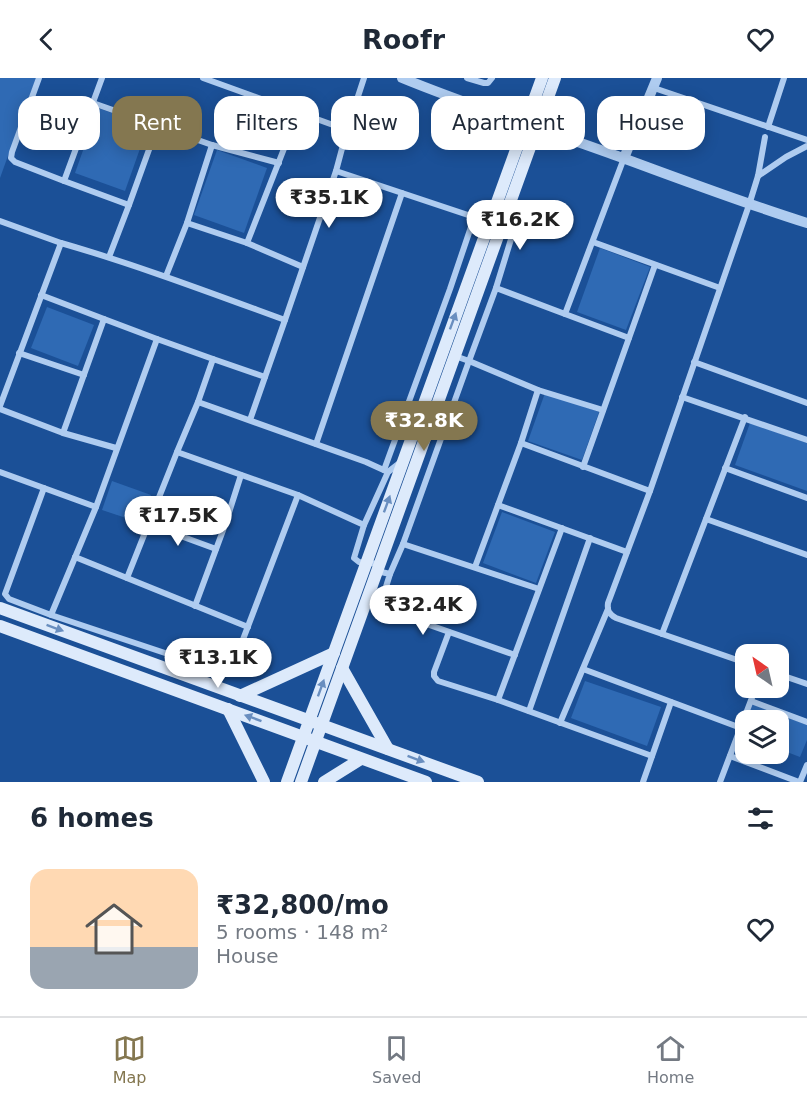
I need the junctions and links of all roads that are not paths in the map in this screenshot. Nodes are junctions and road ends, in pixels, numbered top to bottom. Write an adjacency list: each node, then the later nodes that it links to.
1 (39, 78): 36 (street)
2 (102, 78): 13 (street)
3 (203, 78): 14 (street)
4 (364, 78): 15 (street)
5 (402, 78): 11 (street)
6 (467, 78): 7 (street)
7 (492, 78)
8 (542, 78): 17 (main road)
9 (555, 78): 18 (main road)
10 (784, 78): 19 (street)
11 (417, 81): 16 (street)
12 (655, 83): 19 (street); 32 (street)
13 (96, 96)
14 (252, 96)
15 (358, 96)
16 (455, 96)
17 (538, 96)
18 (546, 96)
19 (768, 127): 21 (street)
20 (765, 137): 35 (street)
21 (807, 140)
22 (202, 141): 23 (street)
23 (212, 145): 33 (street); 44 (street)
24 (585, 145): 32 (street)
25 (807, 146): 35 (street)
26 (75, 150): 36 (street)
27 (149, 150): 38 (street)
28 (284, 150): 33 (street)
29 (342, 150): 34 (street)
30 (520, 150): 42 (main road)
31 (524, 150): 43 (main road)
32 (624, 158): 39 (street); 46 (street)
33 (279, 163): 48 (street)
34 (336, 171): 37 (street); 51 (street)
35 (758, 176): 39 (street)
36 (64, 180): 38 (street)
37 (402, 193): 40 (street); 79 (street)
38 (129, 205): 49 (street)
39 (749, 205): 45 (street); 54 (street)
40 (474, 218): 42 (street); 85 (street)
41 (0, 221): 47 (street)
42 (489, 222): 82 (main road, one-way to 42)
43 (503, 222): 53 (street); 62 (main road)
44 (187, 223): 48 (street); 52 (street)
45 (807, 223)
46 (593, 242): 50 (street); 56 (street)
47 (61, 243): 49 (street); 55 (street)
48 (247, 243): 51 (street)
49 (109, 257): 52 (street)
50 (655, 265): 54 (street); 59 (street)
51 (303, 267): 58 (street)
52 (166, 276): 58 (street)
53 (496, 288): 56 (street); 64 (street)
54 (720, 288): 65 (street)
55 (41, 295): 57 (street); 61 (street)
56 (565, 314): 59 (street)
57 (104, 318): 60 (street); 66 (street)
58 (285, 320): 67 (street)
59 (629, 338): 73 (street)
60 (157, 339): 63 (street); 80 (street)
61 (19, 353): 66 (street); 72 (street)
62 (454, 355): 64 (street); 105 (main road)
63 (213, 360): 67 (street); 70 (street)
64 (469, 361): 68 (street); 99 (street)
65 (694, 362): 69 (street); 71 (street)
66 (84, 375): 76 (street)
67 (265, 377): 75 (street)
68 (538, 390): 73 (street); 78 (street)
69 (682, 397): 74 (street); 89 (street)
70 (198, 402): 75 (street); 81 (street)
71 (807, 403)
72 (0, 408): 76 (street)
73 (603, 410): 83 (street)
74 (744, 417): 77 (street); 84 (street)
75 (250, 420): 79 (street)
76 (63, 433): 80 (street)
77 (807, 440)
78 (521, 443): 83 (street); 92 (street)
79 (316, 444): 85 (street)
80 (116, 448): 93 (street)
81 (177, 452): 87 (street); 95 (street)
82 (402, 462): 85 (street); 104 (main road, one-way to 82)
83 (583, 467): 89 (street)
84 (725, 468): 91 (street); 94 (street)
85 (386, 471): 96 (street)
86 (0, 472): 88 (street)
87 (241, 475): 90 (street); 100 (street)
88 (44, 488): 93 (street); 113 (street)
89 (650, 491): 101 (street)
90 (298, 495): 96 (street); 115 (street)
91 (807, 498)
92 (498, 505): 97 (street); 106 (street)
93 (96, 507): 103 (street)
94 (706, 519): 102 (street); 117 (street)
95 (148, 524): 100 (street); 108 (street)
96 (364, 525): 104 (street)
97 (562, 528): 98 (street); 109 (street)
98 (590, 538): 101 (street); 132 (street)
99 (403, 544): 106 (street); 107 (street)
100 (216, 549): 110 (street)
101 (627, 552): 112 (street)
102 (807, 554)
103 (75, 557): 108 (street); 113 (street)
104 (366, 563): 105 (street); 118 (main road)
105 (378, 567): 107 (street); 121 (main road)
106 (475, 567): 109 (street)
107 (390, 574): 116 (street)
108 (127, 578): 110 (street)
109 (539, 589): 119 (street)
110 (195, 606): 115 (street)
111 (0, 608): 125 (main road, one-way to 125)
112 (608, 609): 117 (street); 122 (street)
113 (51, 615): 115 (street)
114 (0, 626): 130 (main road)
115 (248, 627)
116 (448, 632): 119 (street); 127 (street)
117 (662, 634): 120 (street)
118 (334, 653): 125 (main road); 134 (main road, one-way to 118)
119 (514, 655): 127 (street)
120 (735, 659)
121 (342, 668): 134 (main road); 139 (main road)
122 (583, 669): 129 (street); 135 (street)
123 (789, 678): 124 (street)
124 (807, 684)
125 (240, 696): 134 (main road)
126 (752, 698): 128 (street)
127 (498, 700): 132 (street)
128 (751, 701): 131 (street); 133 (street)
129 (671, 702): 136 (street); 140 (street)
130 (228, 709): 137 (main road, one-way to 130); 144 (main road)
131 (748, 710)
132 (529, 711): 135 (street)
133 (807, 722)
134 (315, 723): 137 (main road); 139 (main road)
135 (560, 723): 140 (street)
136 (735, 726)
137 (309, 739): 142 (main road); 145 (main road); 146 (main road)
138 (735, 743): 141 (street)
139 (388, 749): 149 (main road, one-way to 149)
140 (652, 756): 150 (street)
141 (730, 756): 151 (street); 152 (street)
142 (361, 759): 147 (main road); 148 (main road)
143 (807, 765): 152 (street)
144 (264, 782)
145 (287, 782)
146 (301, 782)
147 (324, 782)
148 (426, 782)
149 (478, 782)
150 (643, 782)
151 (720, 782)
152 (800, 782)

